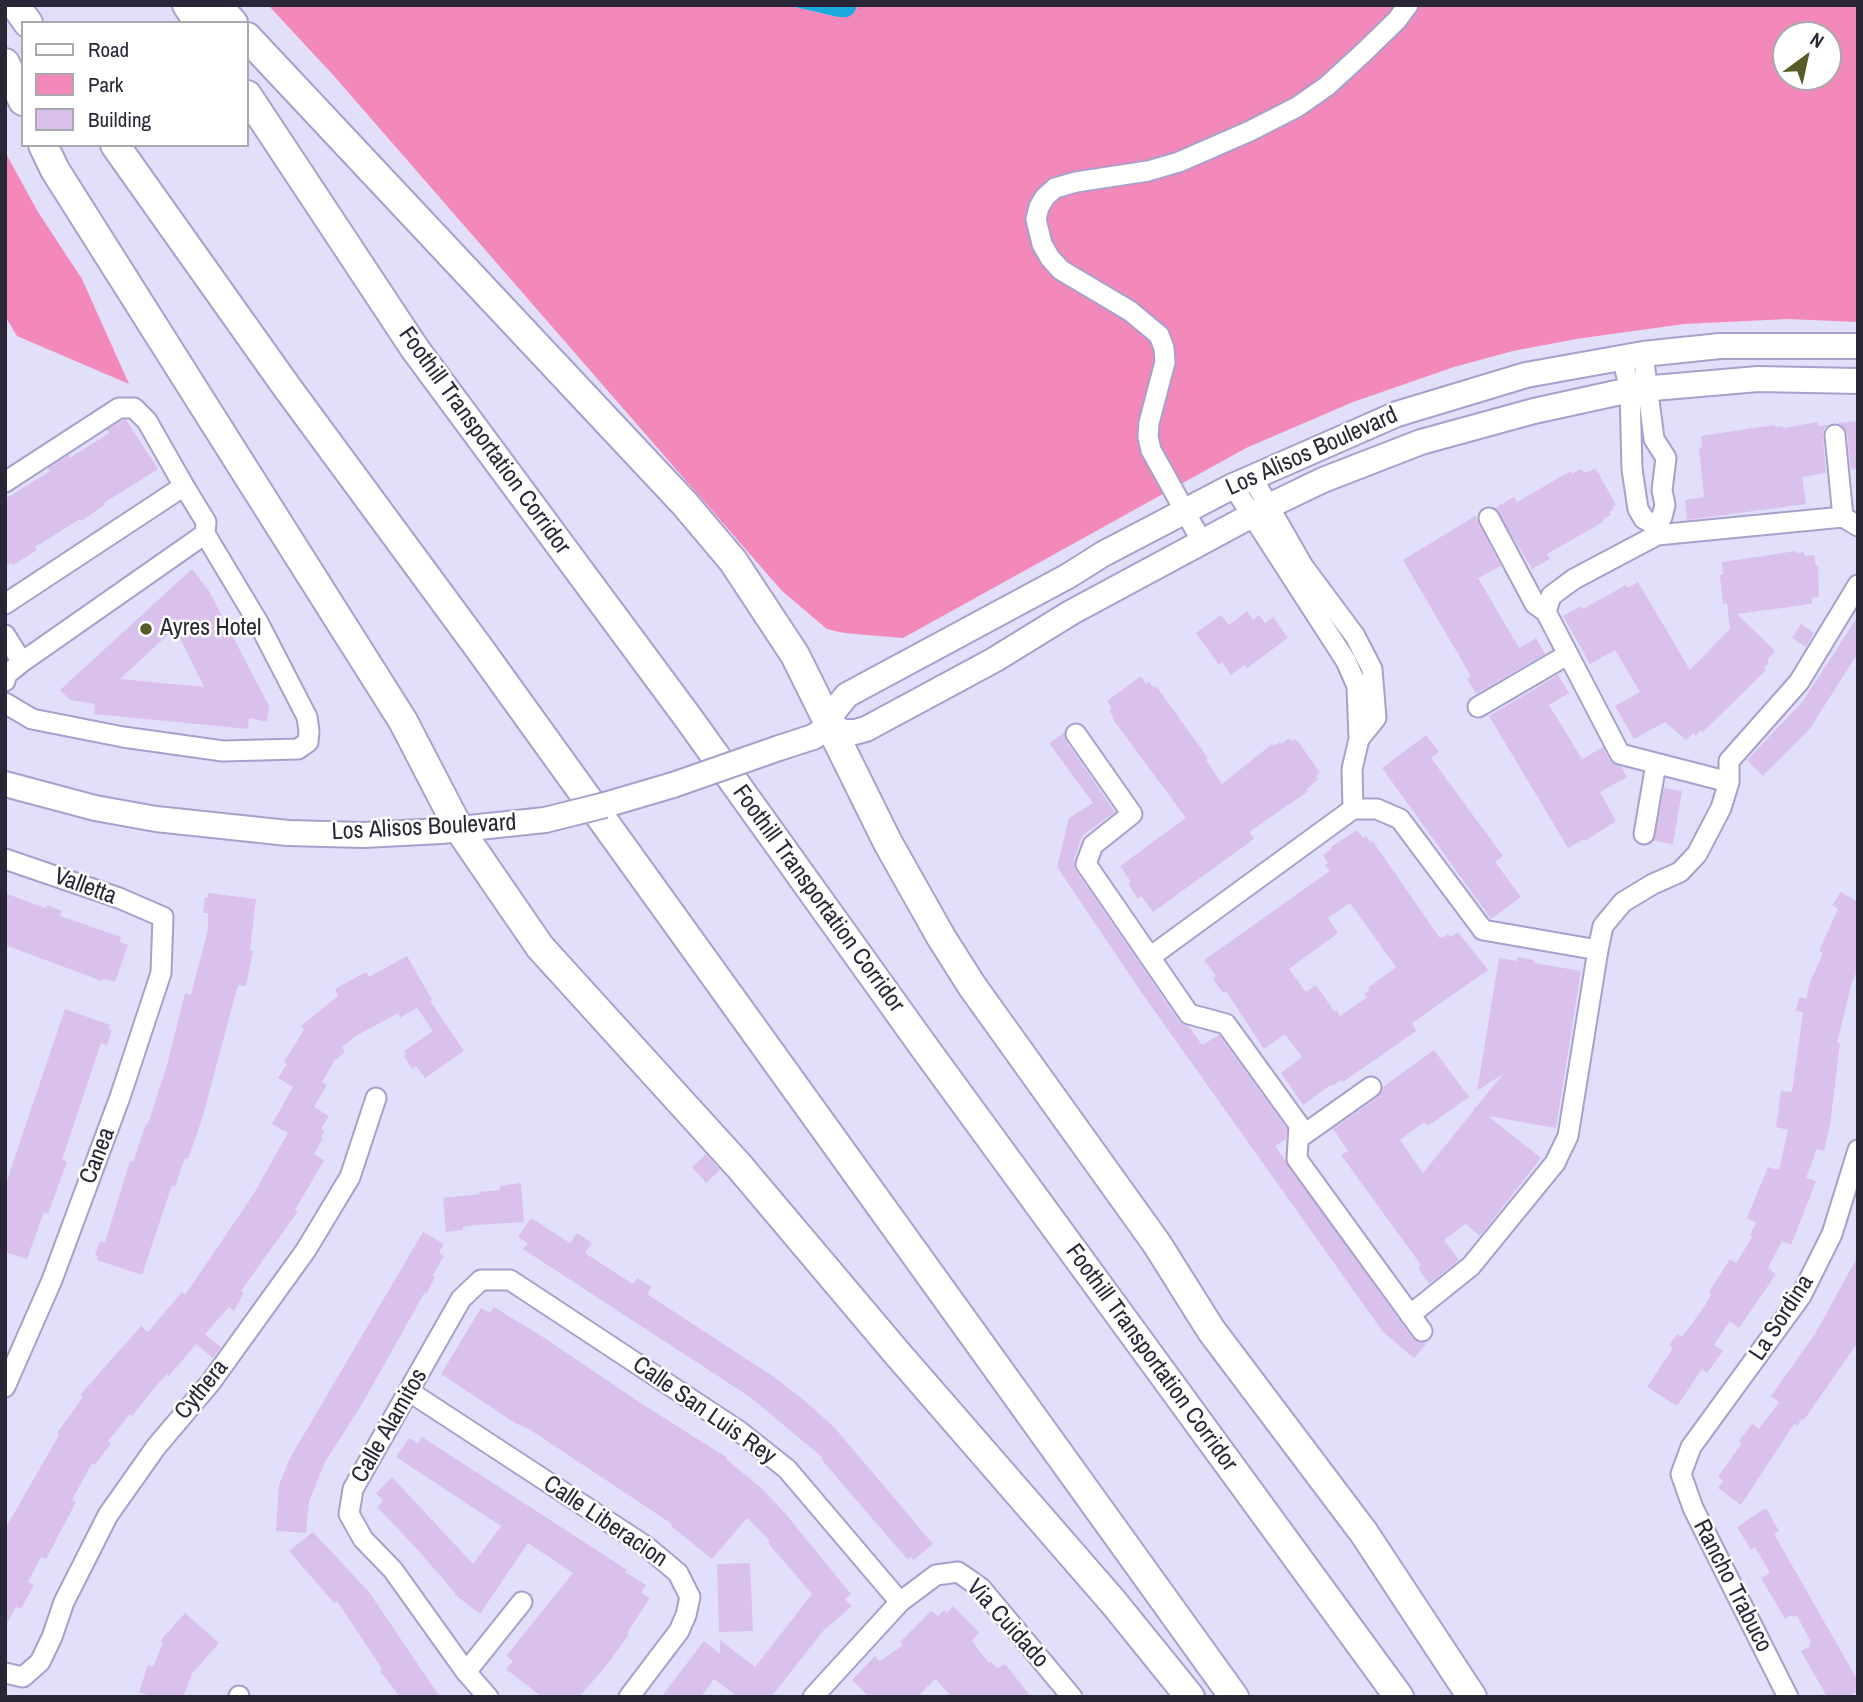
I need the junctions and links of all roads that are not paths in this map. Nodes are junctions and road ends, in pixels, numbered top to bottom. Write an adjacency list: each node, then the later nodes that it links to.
1 (15, 5): 5 (highway)
2 (187, 5): 6 (highway)
3 (217, 5): 7 (highway)
4 (1408, 5): 25 (street)
5 (27, 21)
6 (198, 21)
7 (231, 21)
8 (248, 38): 40 (highway)
9 (5, 63): 10 (highway)
10 (21, 97)
11 (248, 97): 72 (highway, Foothill Transportation Corridor)
12 (44, 147): 46 (highway)
13 (116, 147): 71 (highway)
14 (1858, 346): 15 (main road, Los Alisos Boulevard)
15 (1632, 355): 17 (street); 21 (main road, Los Alisos Boulevard)
16 (1858, 381): 17 (main road, Los Alisos Boulevard)
17 (1638, 390): 19 (street); 22 (street); 24 (main road, Los Alisos Boulevard)
18 (1835, 435): 27 (street)
19 (1663, 480): 22 (street); 28 (street)
20 (5, 482): 23 (street)
21 (1242, 482): 24 (street); 25 (main road, Los Alisos Boulevard)
22 (1634, 485): 28 (street)
23 (184, 486): 29 (street); 32 (street)
24 (1260, 510): 30 (main road, Los Alisos Boulevard); 45 (street)
25 (1185, 512): 30 (street); 40 (main road, Los Alisos Boulevard)
26 (1489, 518): 33 (street)
27 (1851, 522): 28 (street)
28 (1656, 530): 33 (street)
29 (205, 534): 36 (street); 38 (street)
30 (1202, 542): 40 (main road, Los Alisos Boulevard)
31 (1858, 585): 43 (street)
32 (5, 604)
33 (1546, 612): 35 (street)
34 (5, 635): 36 (street)
35 (1567, 655): 39 (street); 42 (street)
36 (22, 662): 37 (street)
37 (5, 681)
38 (5, 704)
39 (1479, 707)
40 (831, 726): 46 (main road, Los Alisos Boulevard, bridge); 73 (highway)
41 (1076, 734): 51 (street)
42 (1657, 764): 43 (street); 47 (street)
43 (1729, 782): 50 (street)
44 (5, 784): 46 (main road, Los Alisos Boulevard)
45 (1353, 809): 50 (street); 51 (street)
46 (459, 829): 70 (highway)
47 (1644, 834)
48 (5, 859): 49 (street, Valletta)
49 (163, 917): 59 (street, Canea)
50 (1598, 950): 57 (street)
51 (1150, 957): 54 (street)
52 (1371, 1087): 54 (street)
53 (376, 1098): 65 (street, Cythera)
54 (1299, 1138): 57 (street)
55 (1858, 1150): 61 (street, La Sordina)
56 (510, 1280): 60 (street, Calle Alamitos); 63 (street, Calle San Luis Rey)
57 (1410, 1315): 58 (street)
58 (1422, 1331)
59 (5, 1387)
60 (410, 1392): 64 (street, Calle Alamitos); 68 (street, Calle Liberacion)
61 (1681, 1474): 74 (street, Rancho Trabuco)
62 (523, 1602): 64 (street)
63 (900, 1602): 66 (street, Via Cuidado); 69 (street, Via Cuidado)
64 (466, 1672): 67 (street, Calle Alamitos)
65 (14, 1675)
66 (821, 1694)
67 (488, 1697)
68 (629, 1697)
69 (1072, 1697)
70 (1190, 1697)
71 (1234, 1697)
72 (1399, 1697)
73 (1472, 1697)
74 (1788, 1697)

